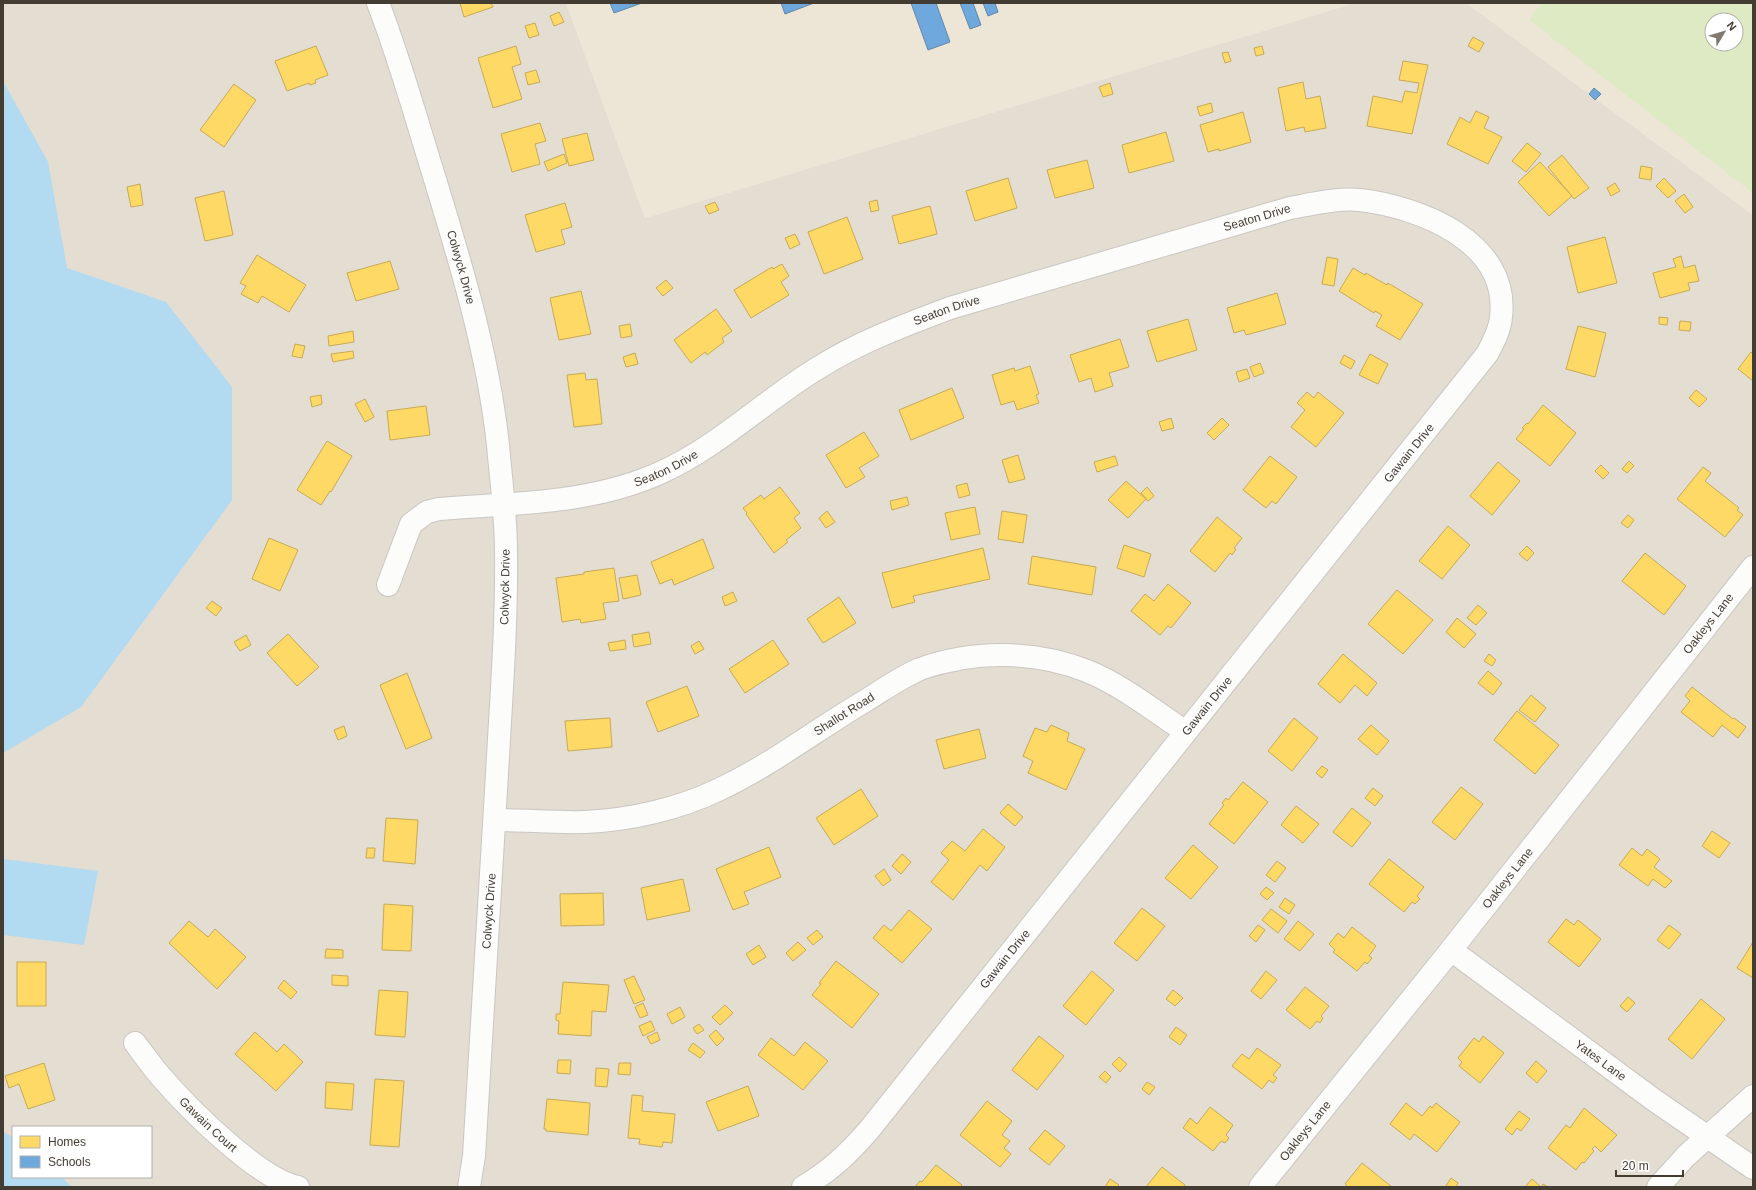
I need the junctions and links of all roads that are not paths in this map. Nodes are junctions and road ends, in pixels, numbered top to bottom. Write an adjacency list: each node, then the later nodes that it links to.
1 (378, 3): 3 (street, Colwyck Drive)
2 (1422, 215): 3 (street, Seaton Drive); 6 (street, Gawain Drive)
3 (503, 504): 5 (street, Seaton Drive); 7 (street, Colwyck Drive)
4 (1753, 567): 8 (street, Oakleys Lane)
5 (388, 585)
6 (1186, 732): 7 (street, Shallot Road); 15 (street, Gawain Drive)
7 (495, 820): 14 (street, Colwyck Drive)
8 (1452, 950): 11 (street, Yates Lane); 16 (street, Oakleys Lane)
9 (135, 1043): 13 (street, Gawain Court)
10 (1753, 1096): 11 (street)
11 (1707, 1137): 12 (street, Yates Lane); 17 (street)
12 (1753, 1168)
13 (298, 1187)
14 (469, 1187)
15 (803, 1187)
16 (1260, 1187)
17 (1658, 1187)

